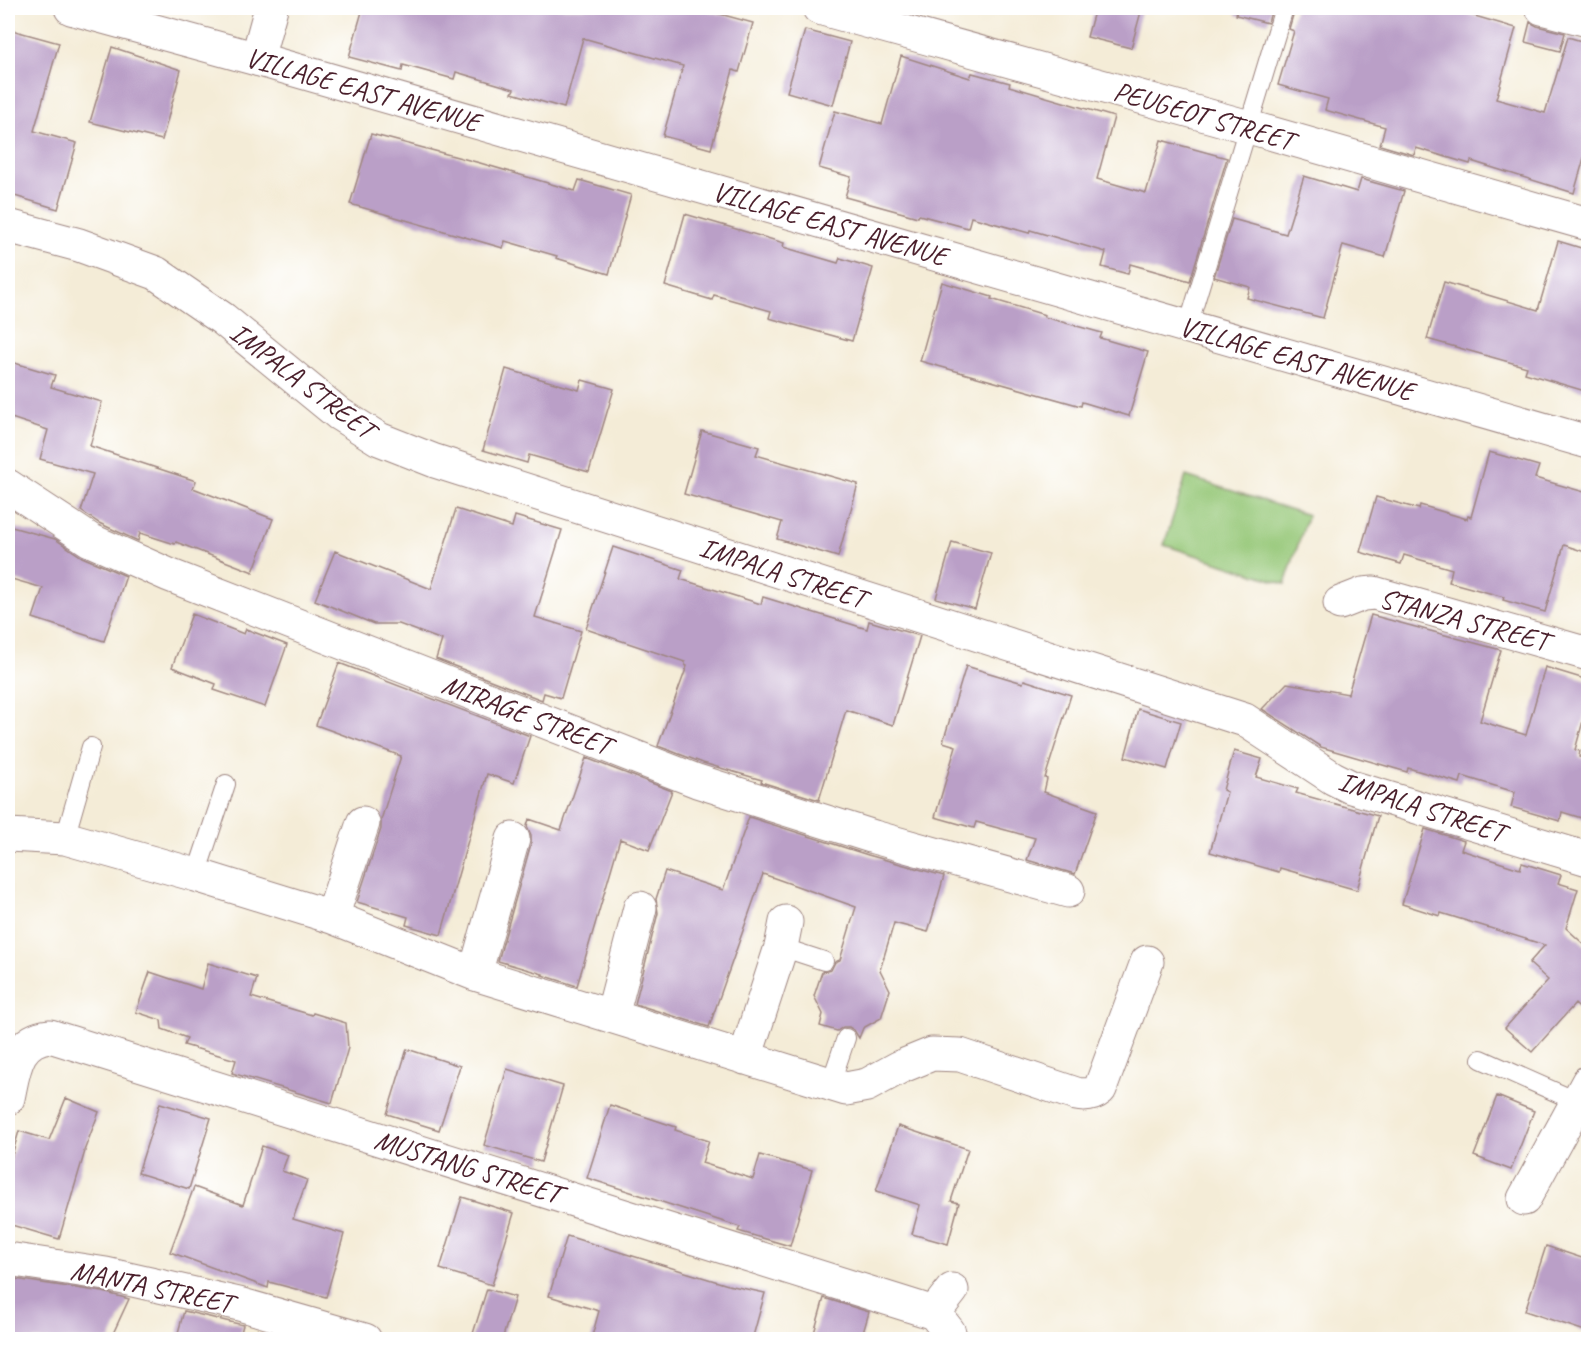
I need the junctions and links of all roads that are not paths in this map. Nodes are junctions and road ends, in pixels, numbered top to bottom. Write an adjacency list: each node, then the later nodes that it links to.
1 (76, 8): 7 (street, VILLAGE EAST AVENUE)
2 (271, 8): 7 (street)
3 (819, 8): 8 (street, PEUGEOT STREET)
4 (1284, 8): 8 (lane)
5 (1542, 8): 6 (street)
6 (1588, 21)
7 (257, 59): 11 (street, VILLAGE EAST AVENUE)
8 (1249, 127): 9 (street, PEUGEOT STREET); 11 (lane)
9 (1588, 224)
10 (8, 226): 22 (street, IMPALA STREET)
11 (1188, 326): 12 (street, VILLAGE EAST AVENUE)
12 (1588, 442)
13 (8, 486): 24 (street, MIRAGE STREET)
14 (1340, 603): 15 (street, STANZA STREET)
15 (1588, 654)
16 (91, 747): 20 (lane)
17 (226, 783): 23 (lane)
18 (363, 823): 26 (street)
19 (8, 835): 20 (street)
20 (65, 838): 23 (street)
21 (513, 839): 30 (street)
22 (1588, 860)
23 (196, 875): 26 (street)
24 (1068, 891)
25 (640, 908): 31 (street)
26 (332, 917): 30 (street)
27 (784, 935): 28 (lane); 33 (street)
28 (824, 961)
29 (1147, 962): 35 (street)
30 (474, 974): 31 (street)
31 (612, 1016): 33 (street)
32 (846, 1038): 35 (lane)
33 (745, 1058): 35 (street)
34 (1481, 1059): 36 (lane)
35 (830, 1085)
36 (1583, 1092): 38 (street)
37 (8, 1098): 40 (street, MUSTANG STREET)
38 (1524, 1199)
39 (8, 1259): 41 (street, MANTA STREET)
40 (946, 1314)
41 (365, 1340)

